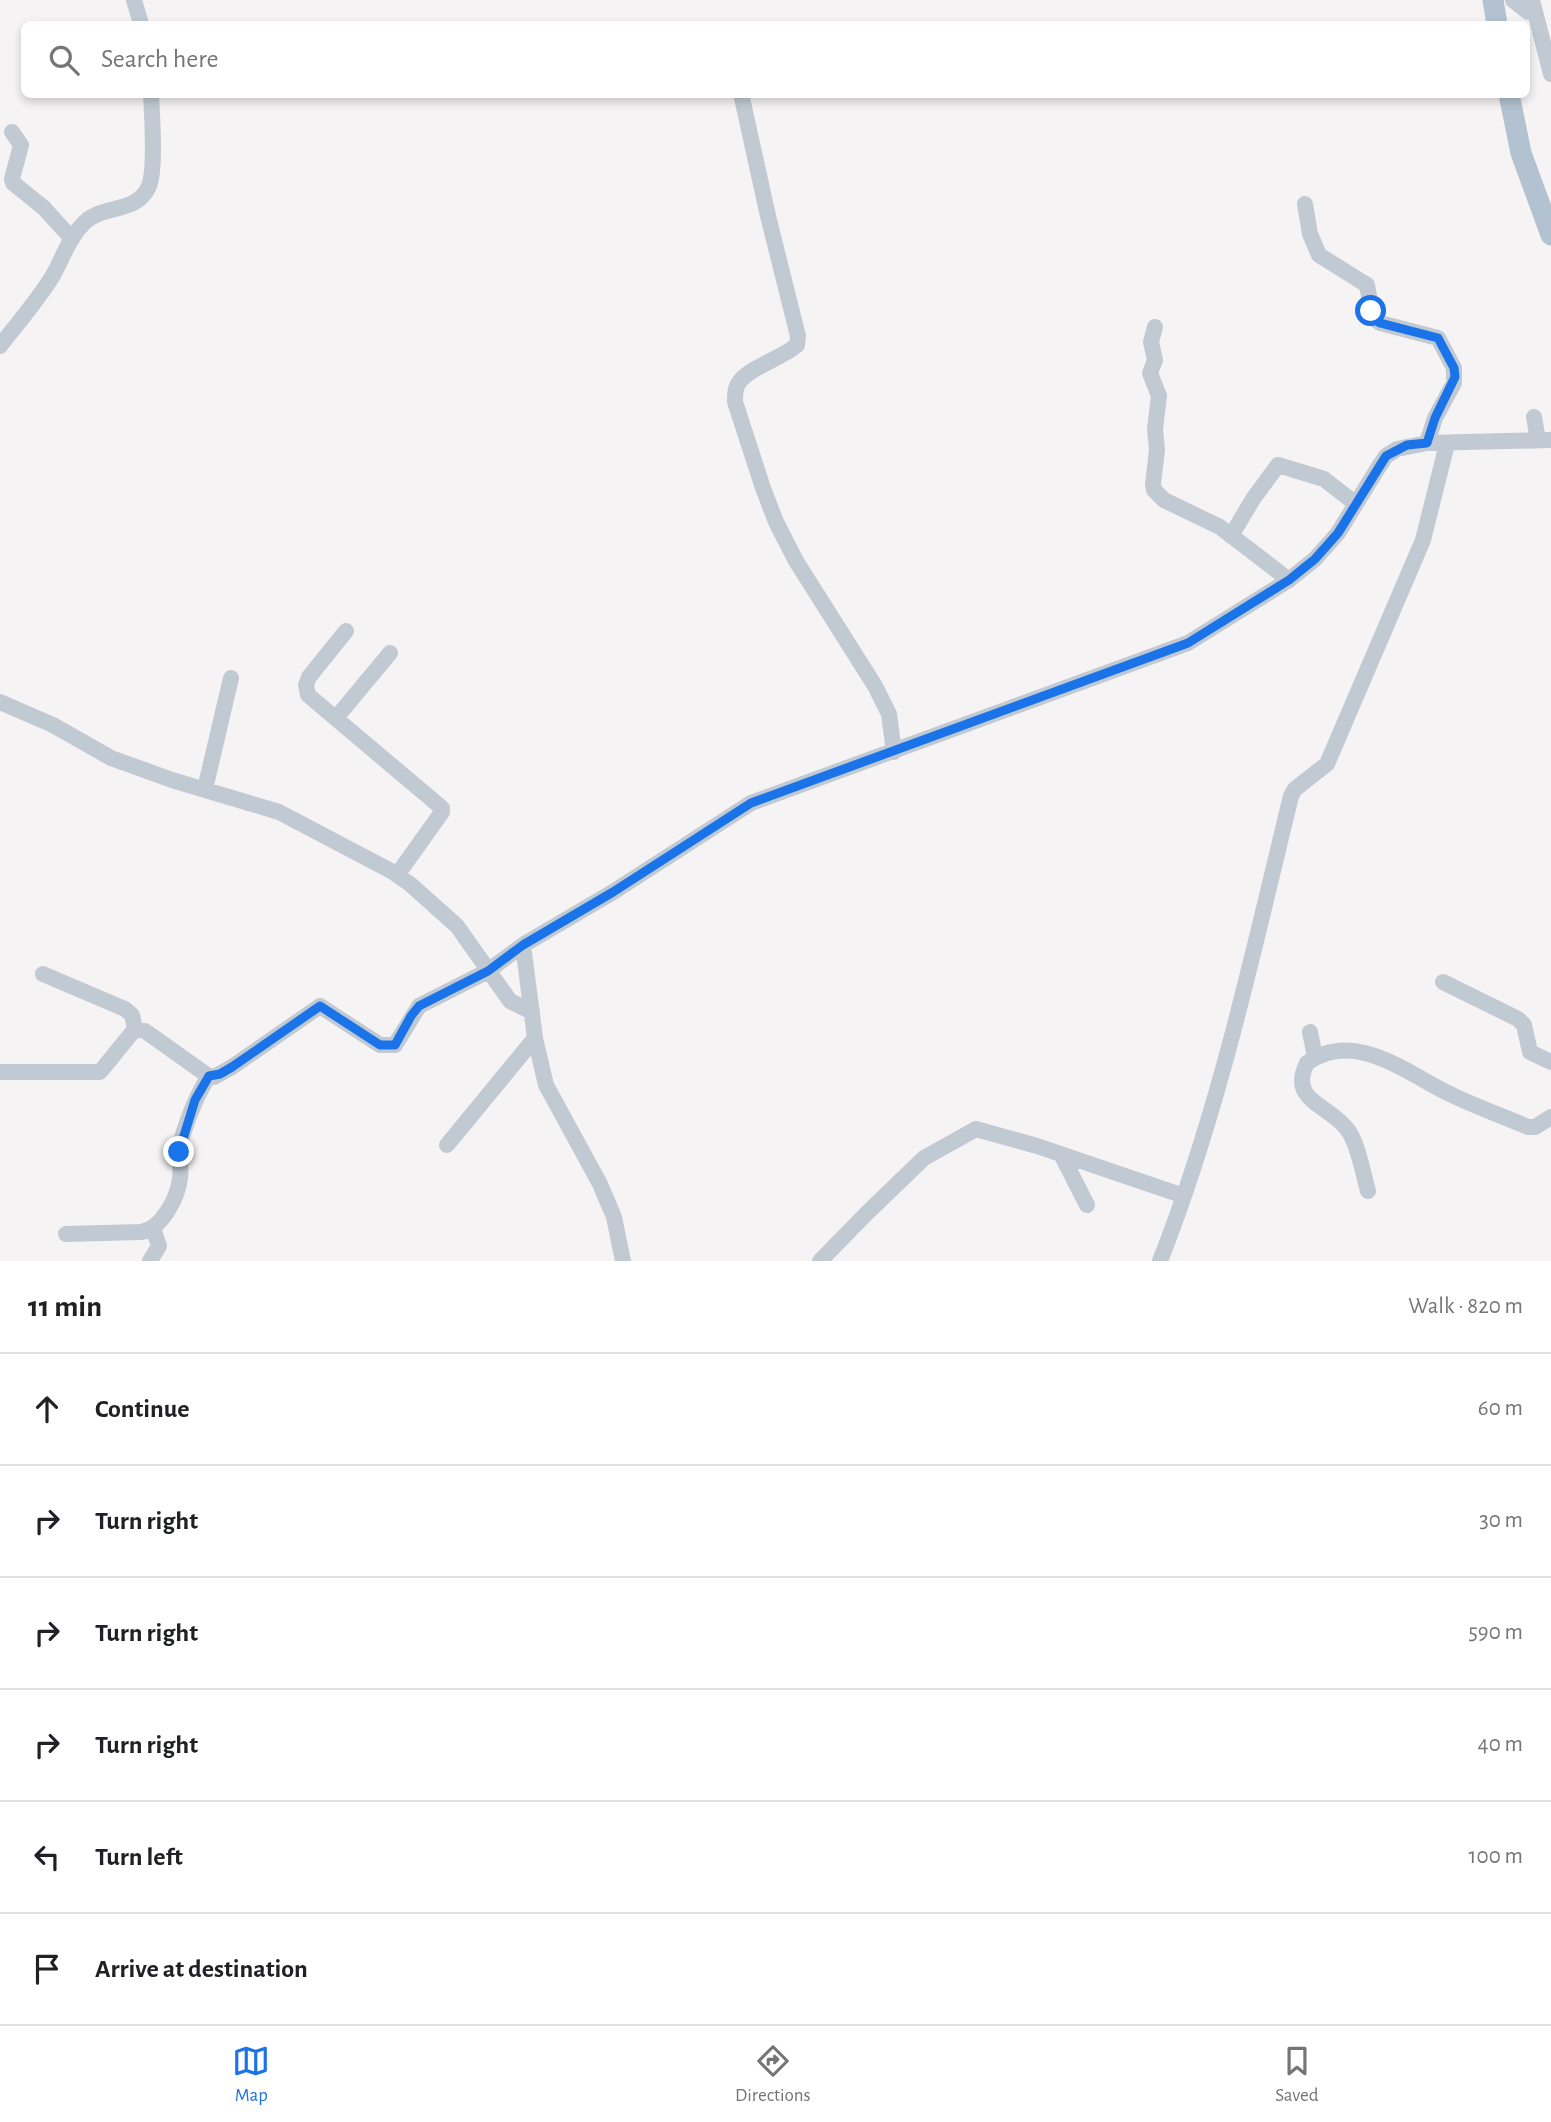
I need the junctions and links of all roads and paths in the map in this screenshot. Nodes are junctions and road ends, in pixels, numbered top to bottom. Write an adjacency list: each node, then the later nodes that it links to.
1 (134, 0): 5 (street)
2 (1493, 0): 6 (main road)
3 (1513, 0): 4 (street)
4 (1530, 6): 7 (street)
5 (140, 21)
6 (1496, 21)
7 (1551, 75)
8 (152, 98): 14 (street)
9 (742, 98): 29 (street)
10 (1510, 98): 13 (main road)
11 (12, 132): 14 (street)
12 (1305, 204): 19 (street)
13 (1551, 234)
14 (72, 239): 16 (street)
15 (1155, 327): 22 (street)
16 (0, 346)
17 (1534, 417): 18 (street)
18 (1544, 440): 20 (street)
19 (1427, 443): 20 (street); 21 (street)
20 (1447, 444): 48 (street)
21 (1356, 504): 22 (street); 23 (street)
22 (1231, 536): 23 (street)
23 (1289, 580): 29 (street)
24 (346, 631): 28 (street)
25 (390, 653): 28 (street)
26 (231, 678): 30 (street)
27 (0, 702): 30 (street)
28 (335, 718): 31 (street)
29 (894, 752): 32 (street)
30 (205, 789): 31 (street)
31 (397, 876): 33 (street)
32 (523, 945): 33 (street); 36 (street)
33 (488, 971): 36 (street); 43 (street)
34 (43, 974): 37 (street)
35 (1443, 982): 41 (street)
36 (532, 1012): 39 (street)
37 (135, 1029): 42 (street); 43 (street)
38 (1310, 1032): 40 (street)
39 (535, 1038): 45 (street); 53 (street)
40 (1315, 1057): 44 (street); 47 (street)
41 (1551, 1062)
42 (0, 1072)
43 (209, 1076): 50 (street)
44 (1551, 1117)
45 (447, 1145)
46 (1061, 1154): 48 (street); 49 (street); 54 (street)
47 (1368, 1191)
48 (1184, 1196): 55 (street)
49 (1087, 1205)
50 (153, 1228): 51 (street); 52 (street)
51 (65, 1234)
52 (150, 1261)
53 (623, 1261)
54 (820, 1261)
55 (1160, 1261)

